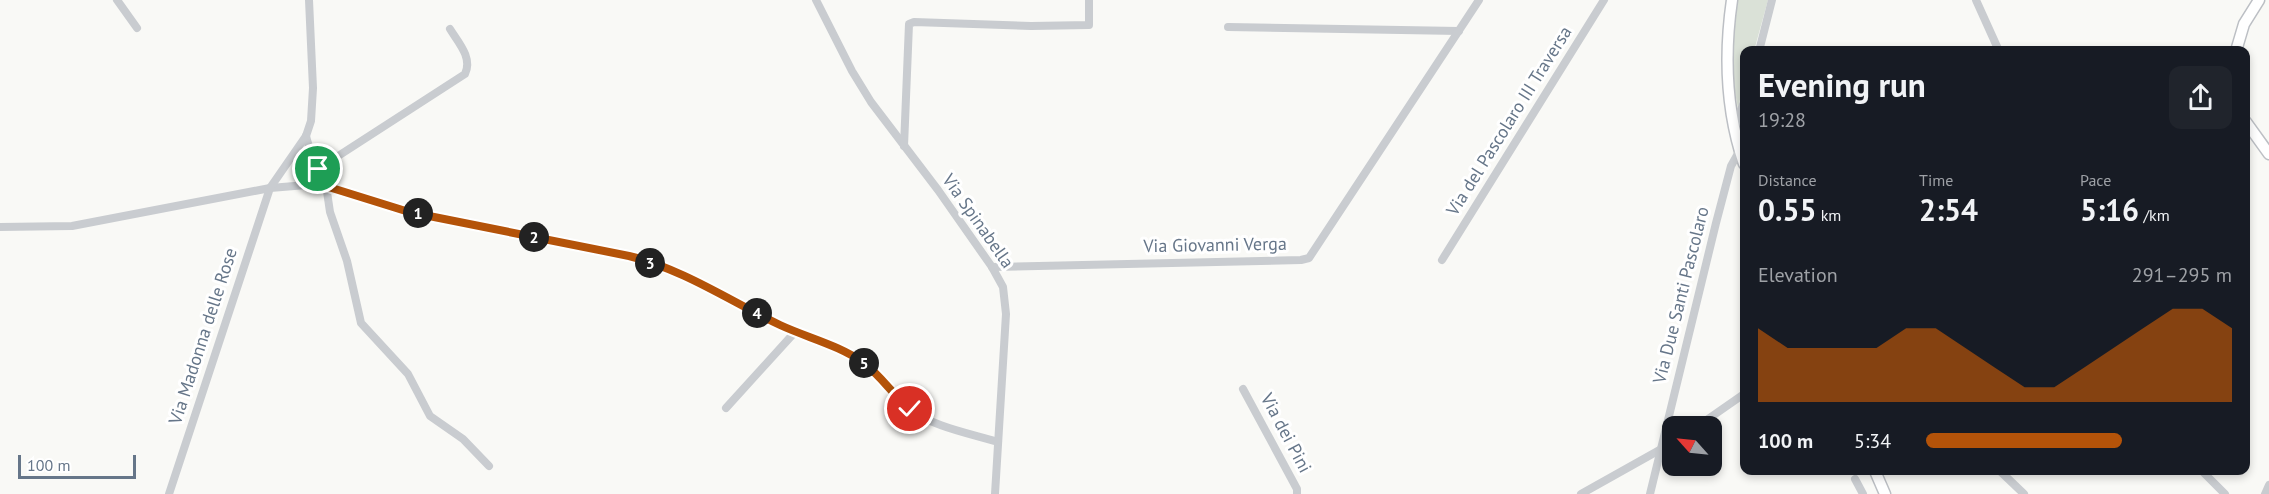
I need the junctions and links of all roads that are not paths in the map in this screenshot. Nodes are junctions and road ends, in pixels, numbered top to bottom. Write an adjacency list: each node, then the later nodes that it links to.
1 (117, 0): 12 (street)
2 (309, 0): 21 (street)
3 (816, 0): 22 (street, Via Spinabella)
4 (1089, 0): 22 (street)
5 (1479, 0): 14 (street, Via Giovanni Verga)
6 (1604, 0): 29 (street, Via del Pascolaro III Traversa)
7 (1732, 0): 19 (main road)
8 (1772, 0): 15 (street)
9 (1976, 0): 16 (street)
10 (2259, 0): 17 (main road)
11 (1228, 27): 14 (street)
12 (137, 28)
13 (450, 29): 25 (street)
14 (1459, 31): 30 (street, Via Giovanni Verga)
15 (1760, 46)
16 (1997, 46)
17 (2238, 46)
18 (1740, 112): 19 (street)
19 (1734, 128): 23 (main road)
20 (2250, 128): 24 (main road)
21 (306, 136): 25 (street); 27 (street, Via Madonna delle Rose)
22 (904, 146): 30 (street, Via Spinabella)
23 (1740, 150): 37 (street, Via Due Santi Pascolaro)
24 (2269, 154)
25 (318, 169): 26 (street)
26 (322, 184): 27 (street); 31 (street); 38 (street)
27 (270, 188): 28 (street); 44 (street, Via Madonna delle Rose)
28 (0, 227)
29 (1442, 260)
30 (992, 267): 36 (street, Via Spinabella)
31 (795, 332): 34 (street); 36 (street)
32 (1244, 389): 46 (street, Via dei Pini)
33 (1740, 397): 35 (street)
34 (726, 408)
35 (1712, 416)
36 (998, 442): 45 (street, Via Spinabella)
37 (1660, 451): 47 (street); 48 (street, Via Due Santi Pascolaro)
38 (489, 466)
39 (1877, 475): 50 (main road)
40 (2005, 475): 51 (street)
41 (2206, 475): 52 (street)
42 (1855, 479): 49 (street)
43 (2269, 485): 53 (street)
44 (168, 494)
45 (995, 494)
46 (1297, 494)
47 (1581, 494)
48 (1650, 494)
49 (1863, 494)
50 (1885, 494)
51 (2024, 494)
52 (2224, 494)
53 (2265, 494)

